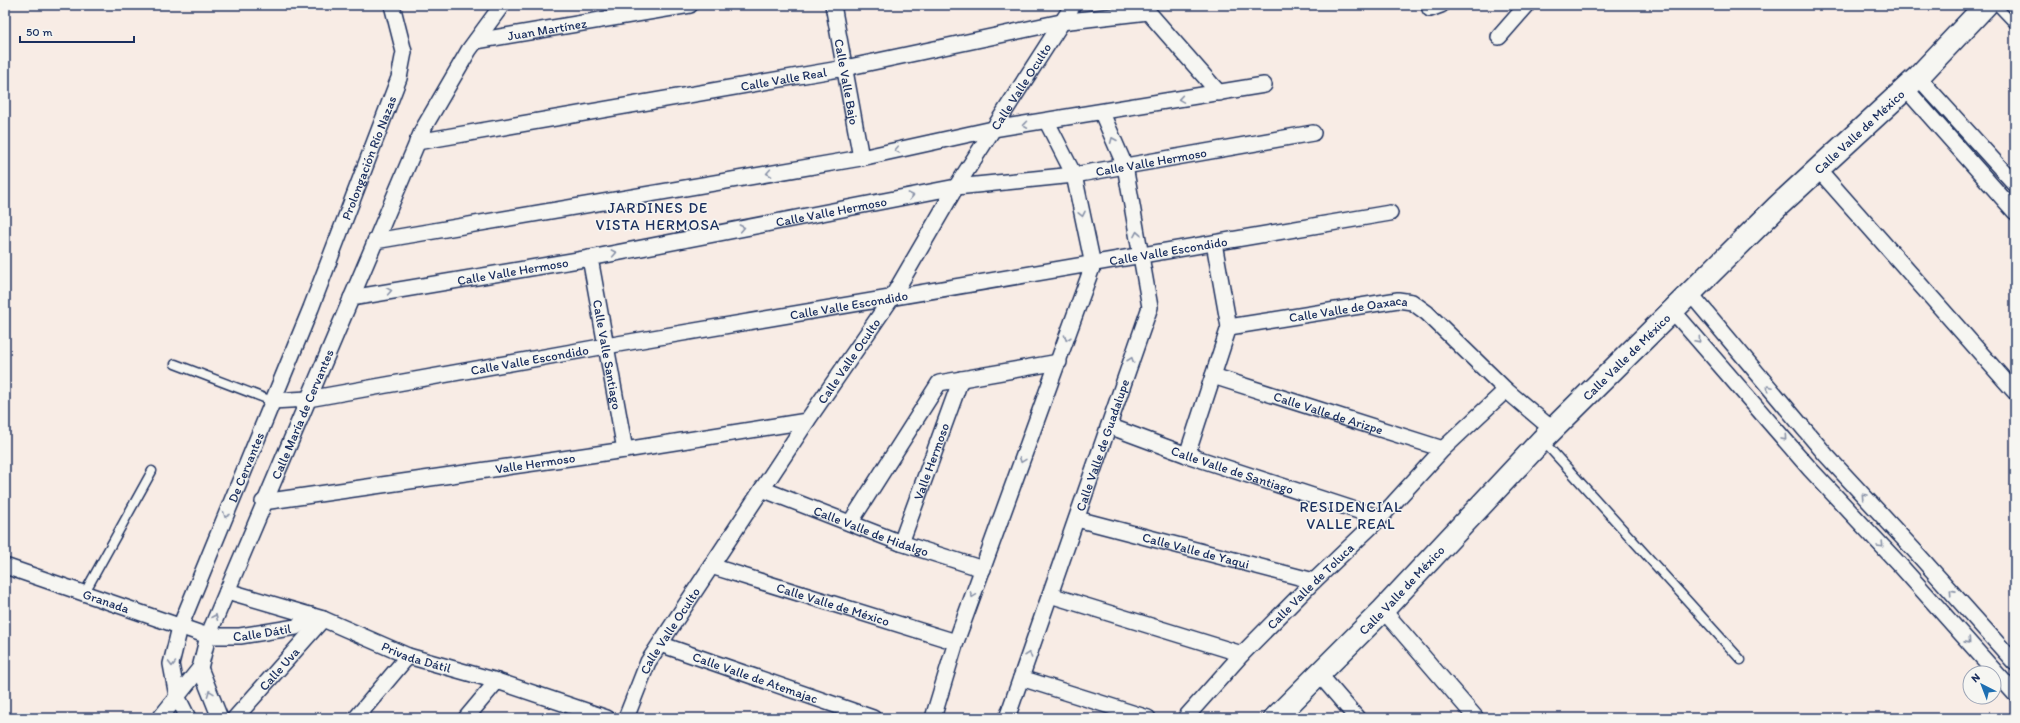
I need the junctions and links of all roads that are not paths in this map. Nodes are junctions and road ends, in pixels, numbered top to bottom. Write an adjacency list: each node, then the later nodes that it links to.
1 (392, 5): 39 (street, Prolongación Río Nazas)
2 (502, 5): 13 (street, Calle María de Cervantes)
3 (690, 5): 13 (street, Juan Martínez)
4 (833, 5): 14 (street, Calle Valle Bajo)
5 (1073, 5): 10 (street, Calle Valle Oculto)
6 (1527, 5): 12 (street)
7 (1986, 5): 15 (street, Calle Valle de México)
8 (1996, 5): 11 (lane)
9 (1145, 9): 10 (street, Calle Valle Real); 17 (street)
10 (1061, 22): 14 (street, Calle Valle Real); 20 (street, Calle Valle Oculto)
11 (2015, 25)
12 (1499, 37)
13 (476, 41): 22 (street, Calle María de Cervantes)
14 (845, 68): 22 (street, Calle Valle Real); 23 (street, Calle Valle Bajo)
15 (1912, 83): 25 (street, Calle Valle de México); 27 (street); 29 (street)
16 (1264, 85): 17 (street)
17 (1219, 93): 18 (street, one-way to 18)
18 (1102, 112): 19 (street); 24 (street, Calle Valle de Guadalupe, one-way to 18)
19 (1047, 122): 20 (street, one-way to 20); 26 (street)
20 (993, 130): 23 (street, one-way to 23); 28 (street, Calle Valle Oculto)
21 (1313, 133): 24 (street, Calle Valle Hermoso)
22 (420, 136): 31 (street, Calle María de Cervantes)
23 (861, 158): 31 (street, one-way to 31)
24 (1125, 166): 26 (street, Calle Valle Hermoso); 33 (street, Calle Valle de Guadalupe, one-way to 24)
25 (1818, 168): 36 (street, Calle Valle de México); 48 (street)
26 (1074, 176): 28 (street, Calle Valle Hermoso); 35 (street, one-way to 35)
27 (2015, 184)
28 (956, 187): 34 (street, Calle Valle Hermoso, one-way to 28); 38 (street, Calle Valle Oculto)
29 (2015, 212)
30 (1390, 213): 32 (street, Calle Valle Escondido)
31 (375, 241): 37 (street, Calle María de Cervantes)
32 (1214, 243): 33 (street, Calle Valle Escondido); 41 (street)
33 (1141, 256): 35 (street, Calle Valle Escondido); 52 (street, Calle Valle de Guadalupe, one-way to 33)
34 (590, 258): 37 (street, Calle Valle Hermoso, one-way to 34); 42 (street, Calle Valle Santiago)
35 (1093, 265): 38 (street, Calle Valle Escondido); 43 (street, one-way to 43)
36 (1690, 293): 40 (street, Calle Valle de México); 61 (street, one-way to 36)
37 (351, 298): 49 (street, Calle María de Cervantes)
38 (891, 299): 42 (street, Calle Valle Escondido); 51 (street, Calle Valle Oculto)
39 (311, 308): 50 (street, De Cervantes)
40 (1673, 311): 53 (street, Calle Valle de México); 64 (street, one-way to 64)
41 (1229, 327): 45 (street); 47 (street, Calle Valle de Oaxaca)
42 (606, 346): 49 (street, Calle Valle Escondido); 54 (street, Calle Valle Santiago)
43 (1058, 362): 46 (street); 68 (street, one-way to 68)
44 (175, 364): 50 (lane)
45 (1213, 376): 55 (street, Calle Valle de Arizpe); 56 (street)
46 (961, 379): 63 (street); 65 (street, Valle Hermoso)
47 (1506, 390): 53 (street, Calle Valle de Oaxaca); 55 (street, Calle Valle de Toluca)
48 (2015, 392)
49 (308, 399): 50 (street, Calle Valle Escondido); 59 (street, Calle María de Cervantes)
50 (272, 401): 75 (street, De Cervantes, one-way to 75)
51 (807, 421): 54 (street, Valle Hermoso); 58 (street, Calle Valle Oculto)
52 (1108, 426): 56 (street, Calle Valle de Santiago); 62 (street, Calle Valle de Guadalupe)
53 (1548, 435): 73 (street, Calle Valle de México); 81 (lane)
54 (625, 450): 59 (street, Valle Hermoso)
55 (1443, 450): 60 (street, Calle Valle de Toluca)
56 (1187, 455): 60 (street, Calle Valle de Santiago)
57 (152, 471): 71 (lane)
58 (762, 489): 63 (street, Calle Valle de Hidalgo); 67 (street, Calle Valle Oculto)
59 (263, 502): 70 (street, Calle María de Cervantes)
60 (1380, 518): 69 (street, Calle Valle de Toluca)
61 (1884, 518): 64 (street); 82 (street, one-way to 61)
62 (1077, 519): 69 (street, Calle Valle de Yaqui); 72 (street, Calle Valle de Guadalupe)
63 (850, 523): 65 (street, Calle Valle de Hidalgo)
64 (1868, 531): 87 (street, one-way to 87)
65 (901, 543): 68 (street, Calle Valle de Hidalgo)
66 (5, 566): 71 (street, Granada)
67 (711, 566): 77 (street, Calle Valle de México); 78 (street, Calle Valle Oculto)
68 (983, 569): 77 (street, one-way to 77)
69 (1314, 581): 79 (street, Calle Valle de Toluca)
70 (227, 591): 74 (street, Privada Dátil); 76 (street, Calle María de Cervantes, one-way to 70)
71 (85, 592): 75 (street, Granada)
72 (1050, 595): 79 (street); 85 (street, Calle Valle de Guadalupe, one-way to 72)
73 (1383, 610): 84 (street, Calle Valle de México); 104 (street)
74 (317, 617): 76 (street, Calle Dátil); 80 (street, Privada Dátil); 92 (street, Calle Uva)
75 (180, 627): 76 (street, Granada); 88 (street, De Cervantes, one-way to 88)
76 (208, 636): 83 (street, Calle María de Cervantes)
77 (956, 642): 98 (street)
78 (660, 644): 96 (street, Calle Valle Oculto); 97 (street, Calle Valle de Atemajac)
79 (1242, 654): 101 (street, Calle Valle de Toluca)
80 (408, 656): 86 (street, Privada Dátil); 93 (street)
81 (1741, 660)
82 (2015, 663)
83 (200, 668): 88 (street, Calle María de Cervantes); 91 (street, one-way to 83)
84 (1319, 674): 102 (street, Calle Valle de México); 103 (street)
85 (1021, 678): 99 (street, Calle Valle de Guadalupe); 100 (street)
86 (497, 681): 94 (street); 95 (street, Privada Dátil)
87 (2015, 694)
88 (177, 696): 89 (street, Calle María de Cervantes); 90 (street, De Cervantes)
89 (160, 718)
90 (188, 718)
91 (220, 718)
92 (235, 718)
93 (356, 718)
94 (466, 718)
95 (607, 718)
96 (626, 718)
97 (873, 718)
98 (933, 718)
99 (1007, 718)
100 (1148, 718)
101 (1185, 718)
102 (1275, 718)
103 (1357, 718)
104 (1476, 718)

